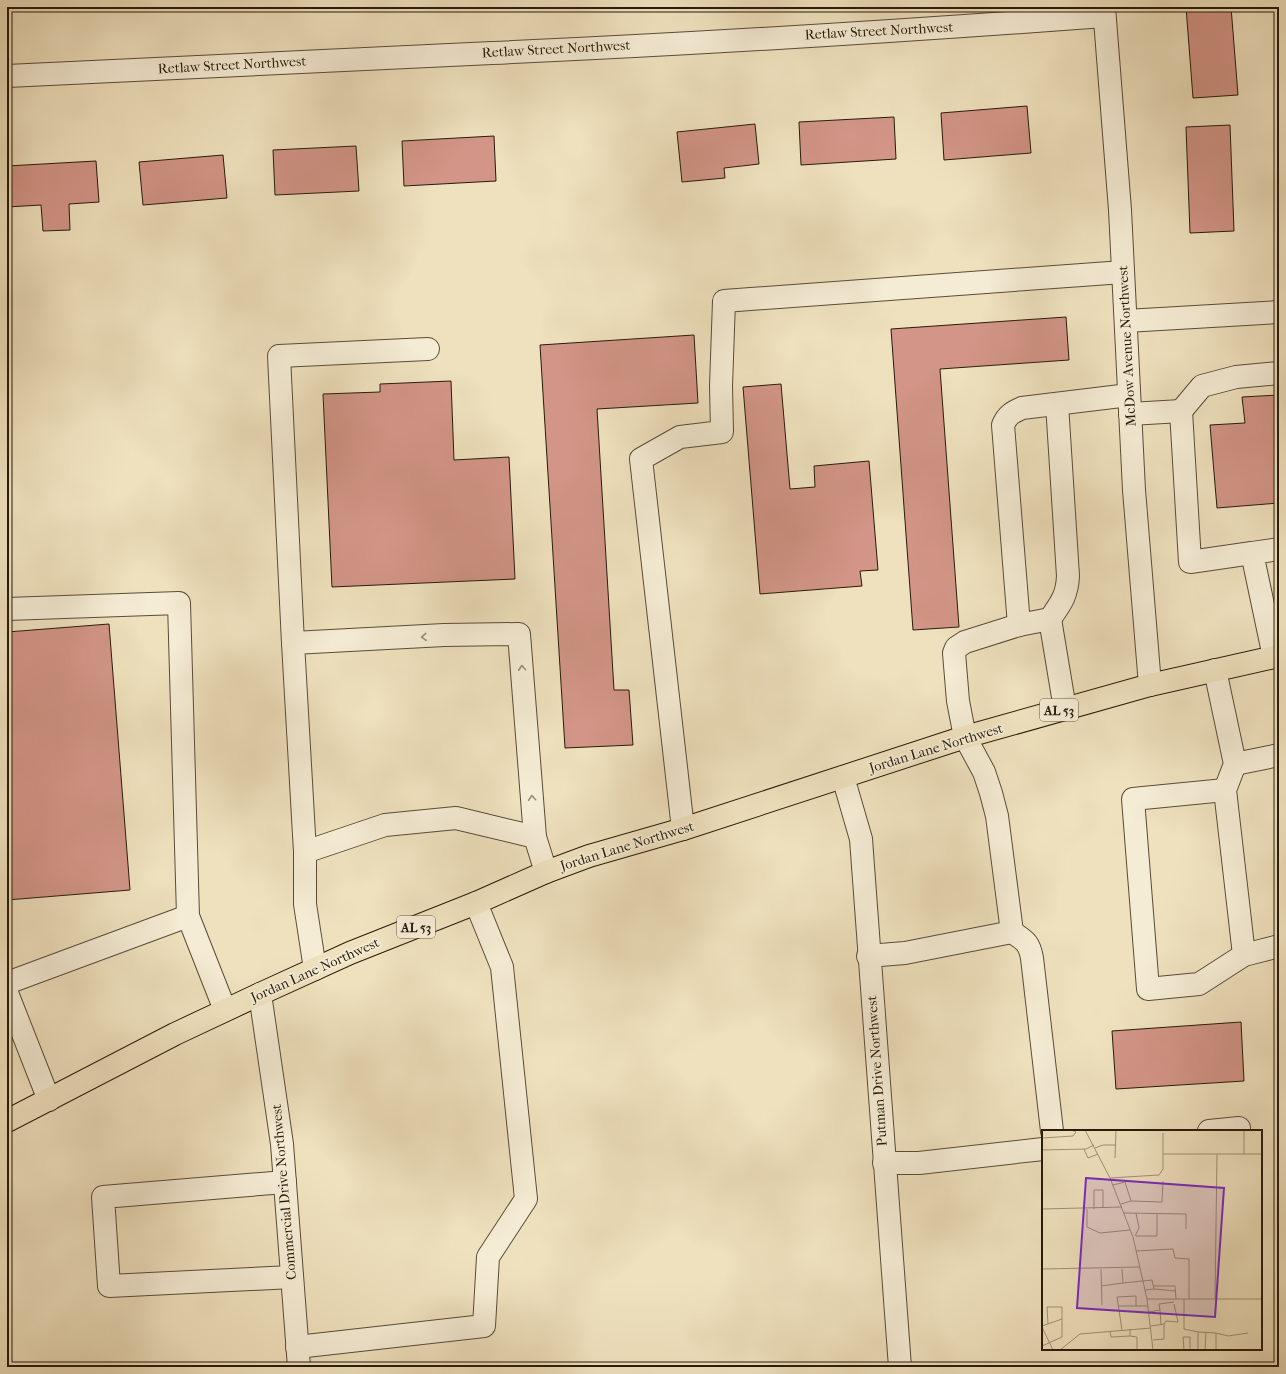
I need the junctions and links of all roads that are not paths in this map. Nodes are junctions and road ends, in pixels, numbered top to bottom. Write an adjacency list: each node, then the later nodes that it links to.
1 (1104, 11): 2 (street, Retlaw Street Northwest); 3 (street, McDow Avenue Northwest)
2 (7, 76)
3 (1123, 272): 5 (street, McDow Avenue Northwest); 26 (street)
4 (1279, 312): 5 (street)
5 (1126, 320): 9 (street, McDow Avenue Northwest)
6 (428, 348): 16 (street)
7 (1279, 373): 10 (street)
8 (1057, 404): 9 (street); 14 (street); 15 (street)
9 (1130, 404): 10 (street); 19 (street, McDow Avenue Northwest)
10 (1181, 411): 12 (street)
11 (1279, 549): 12 (street)
12 (1252, 553): 17 (street)
13 (7, 609): 31 (street)
14 (1050, 620): 15 (street); 20 (street)
15 (1019, 625): 21 (street)
16 (293, 643): 27 (street, one-way to 16); 28 (street)
17 (1277, 657): 18 (main road, Jordan Lane Northwest / AL 53)
18 (1215, 670): 19 (main road, Jordan Lane Northwest / AL 53); 23 (street)
19 (1150, 685): 20 (main road, Jordan Lane Northwest / AL 53)
20 (1065, 709): 21 (main road, Jordan Lane Northwest / AL 53)
21 (965, 737): 24 (main road, Jordan Lane Northwest / AL 53); 32 (street)
22 (1279, 755): 23 (street)
23 (1236, 764): 25 (street)
24 (843, 777): 26 (main road, Jordan Lane Northwest / AL 53); 35 (street, Putman Drive Northwest)
25 (1225, 790): 34 (street); 34 (street)
26 (683, 829): 29 (main road, Jordan Lane Northwest / AL 53)
27 (535, 837): 28 (street); 29 (street)
28 (305, 852): 36 (street)
29 (546, 872): 30 (main road, Jordan Lane Northwest / AL 53)
30 (476, 903): 36 (main road, Jordan Lane Northwest / AL 53); 50 (street)
31 (188, 916): 37 (street); 40 (street)
32 (1012, 932): 35 (street); 44 (street)
33 (1279, 946): 34 (street)
34 (1244, 955)
35 (868, 956): 47 (street, Putman Drive Northwest)
36 (315, 969): 39 (main road, Jordan Lane Northwest / AL 53)
37 (7, 983)
38 (7, 993): 41 (street)
39 (260, 994): 40 (main road, Jordan Lane Northwest / AL 53); 48 (street, Commercial Drive Northwest)
40 (225, 1010): 41 (main road, Jordan Lane Northwest / AL 53)
41 (49, 1100): 42 (main road, Jordan Lane Northwest / AL 53)
42 (7, 1121)
43 (1239, 1128): 45 (street)
44 (1052, 1130)
45 (1219, 1130)
46 (1042, 1149): 47 (street)
47 (884, 1163): 51 (street, Putman Drive Northwest)
48 (285, 1182): 49 (street, Commercial Drive Northwest); 49 (street)
49 (292, 1277): 50 (street, Commercial Drive Northwest)
50 (298, 1357)
51 (900, 1367)

